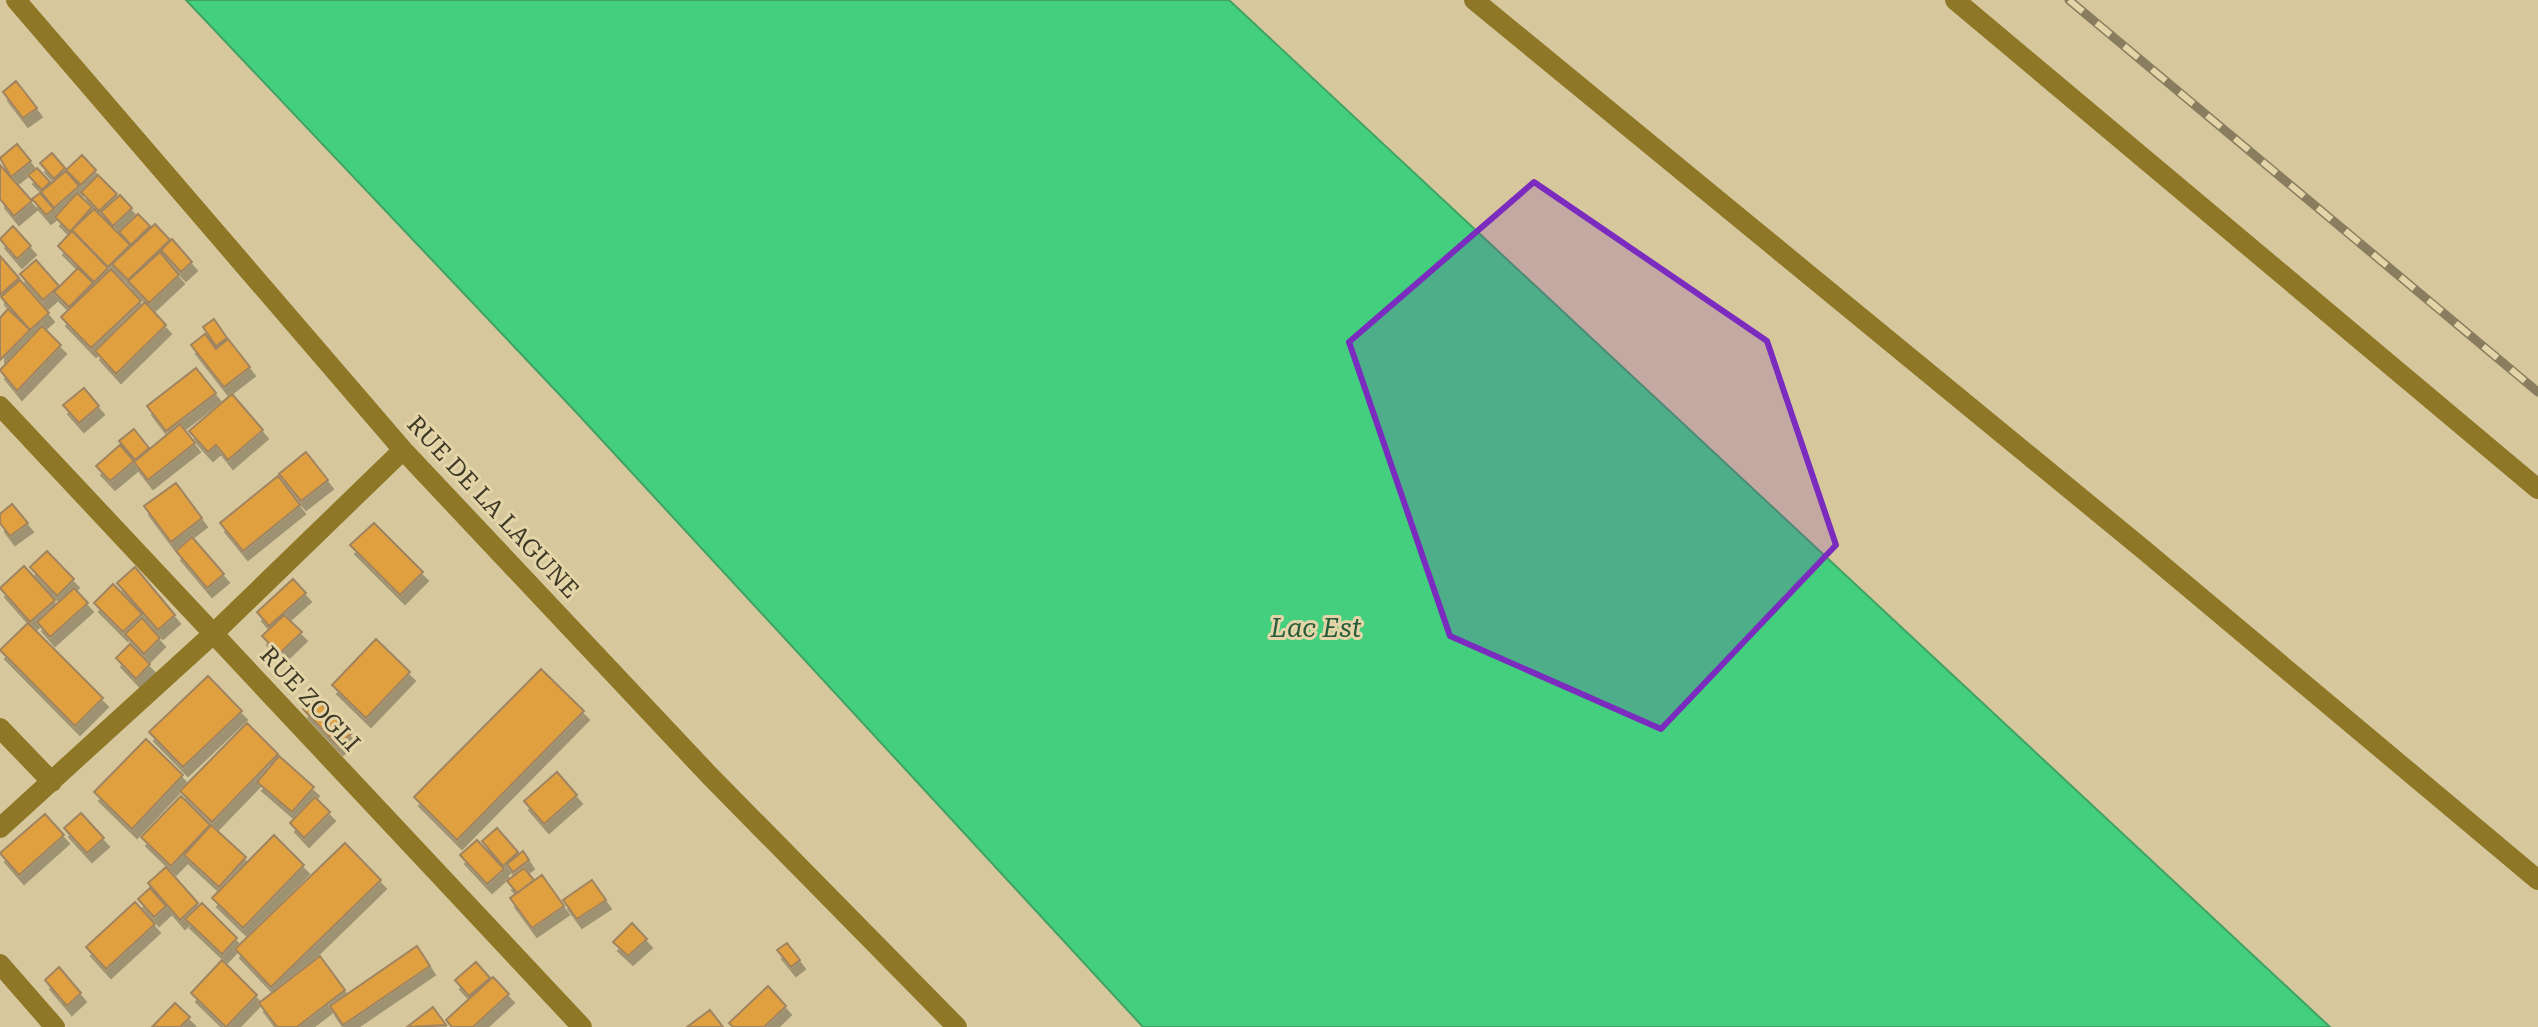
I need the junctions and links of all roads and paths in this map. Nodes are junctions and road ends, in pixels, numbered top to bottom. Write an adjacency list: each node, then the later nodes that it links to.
1 (16, 0): 5 (street, RUE DE LA LAGUNE)
2 (1474, 0): 11 (street)
3 (1955, 0): 6 (street)
4 (0, 406): 7 (street, RUE ZOGLI)
5 (403, 450): 7 (street); 15 (street, RUE DE LA LAGUNE)
6 (2538, 489)
7 (213, 634): 9 (street); 14 (street, RUE ZOGLI)
8 (0, 728): 9 (street)
9 (52, 782): 10 (street)
10 (0, 828)
11 (2538, 880)
12 (0, 964): 13 (street)
13 (55, 1027)
14 (582, 1027)
15 (957, 1027)

